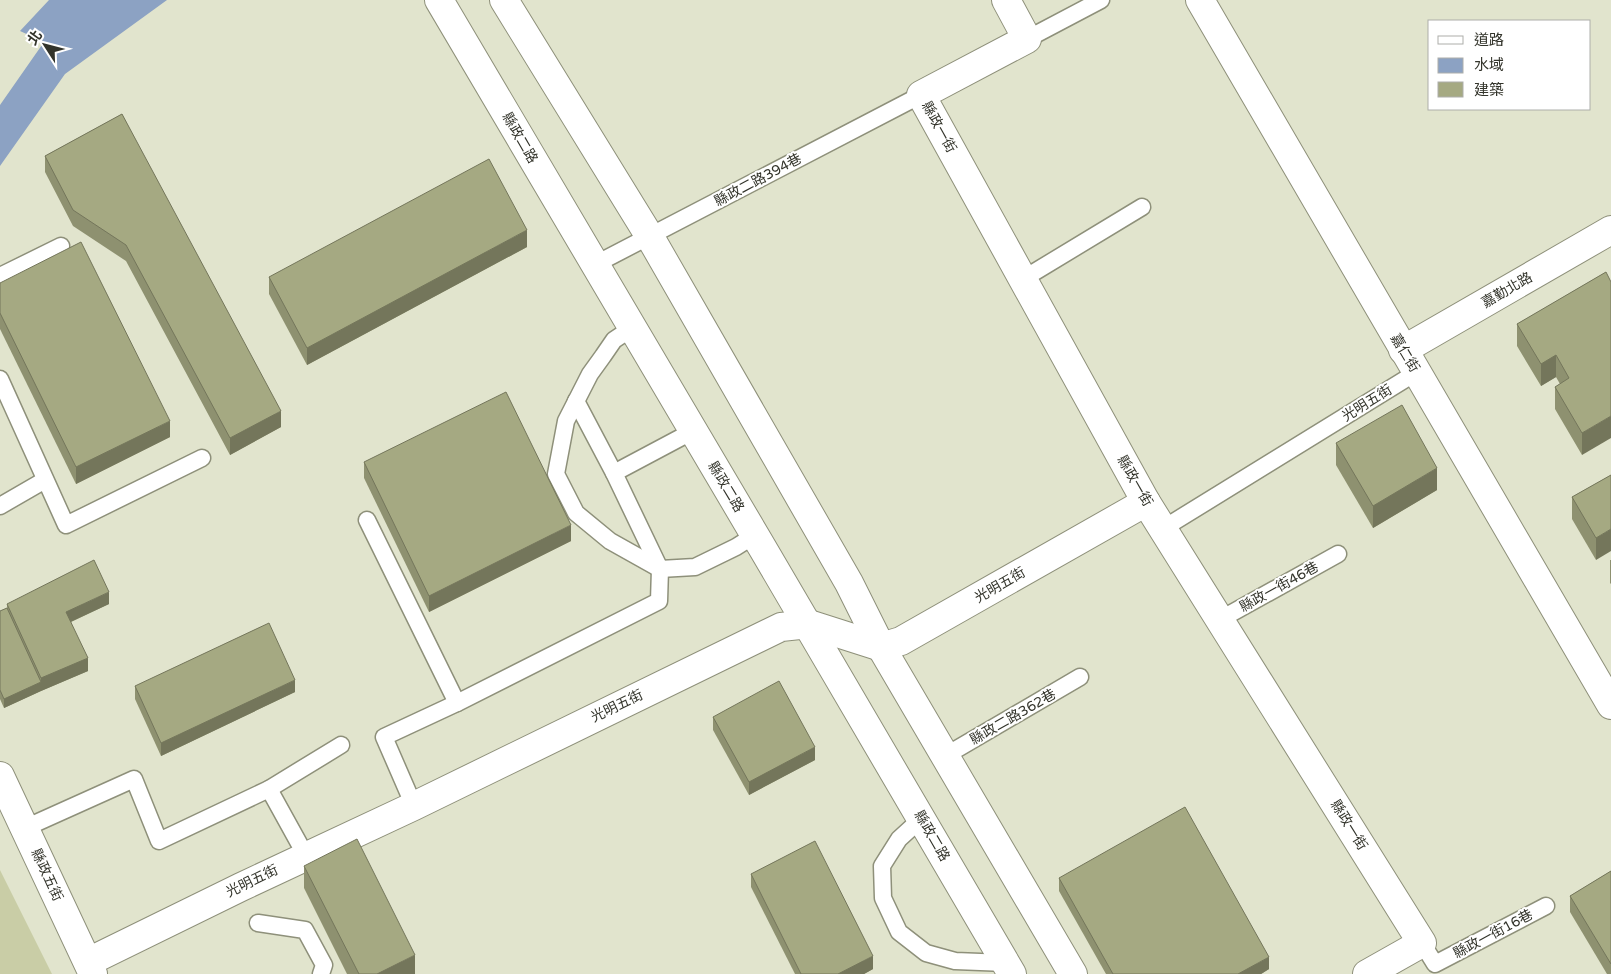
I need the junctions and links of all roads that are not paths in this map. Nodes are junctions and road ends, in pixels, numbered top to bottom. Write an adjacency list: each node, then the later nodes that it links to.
1 (439, 0): 12 (street, 縣政二路)
2 (504, 0): 10 (street)
3 (1006, 0): 6 (street)
4 (1101, 0): 6 (lane)
5 (1200, 0): 16 (street, 嘉仁街)
6 (1028, 38): 7 (street, 縣政一街)
7 (921, 95): 10 (lane, 縣政二路394巷); 14 (street, 縣政一街)
8 (1142, 207): 14 (lane)
9 (1611, 230): 16 (street, 嘉勤北路)
10 (650, 237): 12 (lane, 縣政二路394巷); 32 (street)
11 (60, 246): 13 (lane)
12 (594, 265): 15 (street, 縣政二路)
13 (0, 276)
14 (1023, 279): 23 (street, 縣政一街)
15 (632, 328): 18 (lane); 19 (street, 縣政二路)
16 (1410, 361): 26 (lane, 光明五街); 35 (street, 嘉仁街)
17 (0, 379): 22 (lane)
18 (576, 401): 21 (lane); 29 (lane)
19 (693, 431): 21 (lane); 27 (street, 縣政二路)
20 (202, 458): 22 (lane)
21 (614, 473): 29 (lane)
22 (45, 480): 24 (lane)
23 (1146, 502): 26 (street, 縣政一街); 32 (street, 光明五街)
24 (0, 506)
25 (367, 520): 34 (lane)
26 (1164, 528): 30 (street, 縣政一街)
27 (756, 535): 29 (lane); 31 (street, 縣政二路)
28 (1338, 554): 30 (lane, 縣政一街46巷)
29 (660, 569): 34 (lane)
30 (1220, 619): 46 (street, 縣政一街)
31 (809, 624): 32 (street, 光明五街); 40 (street, 光明五街); 41 (street, 縣政二路)
32 (881, 647): 37 (street)
33 (1080, 677): 37 (lane, 縣政二路362巷)
34 (457, 703): 40 (lane)
35 (1611, 705)
36 (341, 745): 39 (lane)
37 (945, 756): 49 (street)
38 (0, 776): 42 (street, 縣政五街)
39 (269, 789): 42 (lane); 43 (lane)
40 (414, 806): 43 (street, 光明五街)
41 (922, 818): 48 (street, 縣政二路); 48 (lane)
42 (25, 828): 47 (street, 縣政五街)
43 (306, 856): 47 (street, 光明五街)
44 (1546, 906): 46 (lane, 縣政一街16巷)
45 (258, 922): 50 (lane)
46 (1422, 943): 51 (street)
47 (90, 968)
48 (1009, 968)
49 (1068, 972)
50 (321, 974)
51 (1367, 974)

